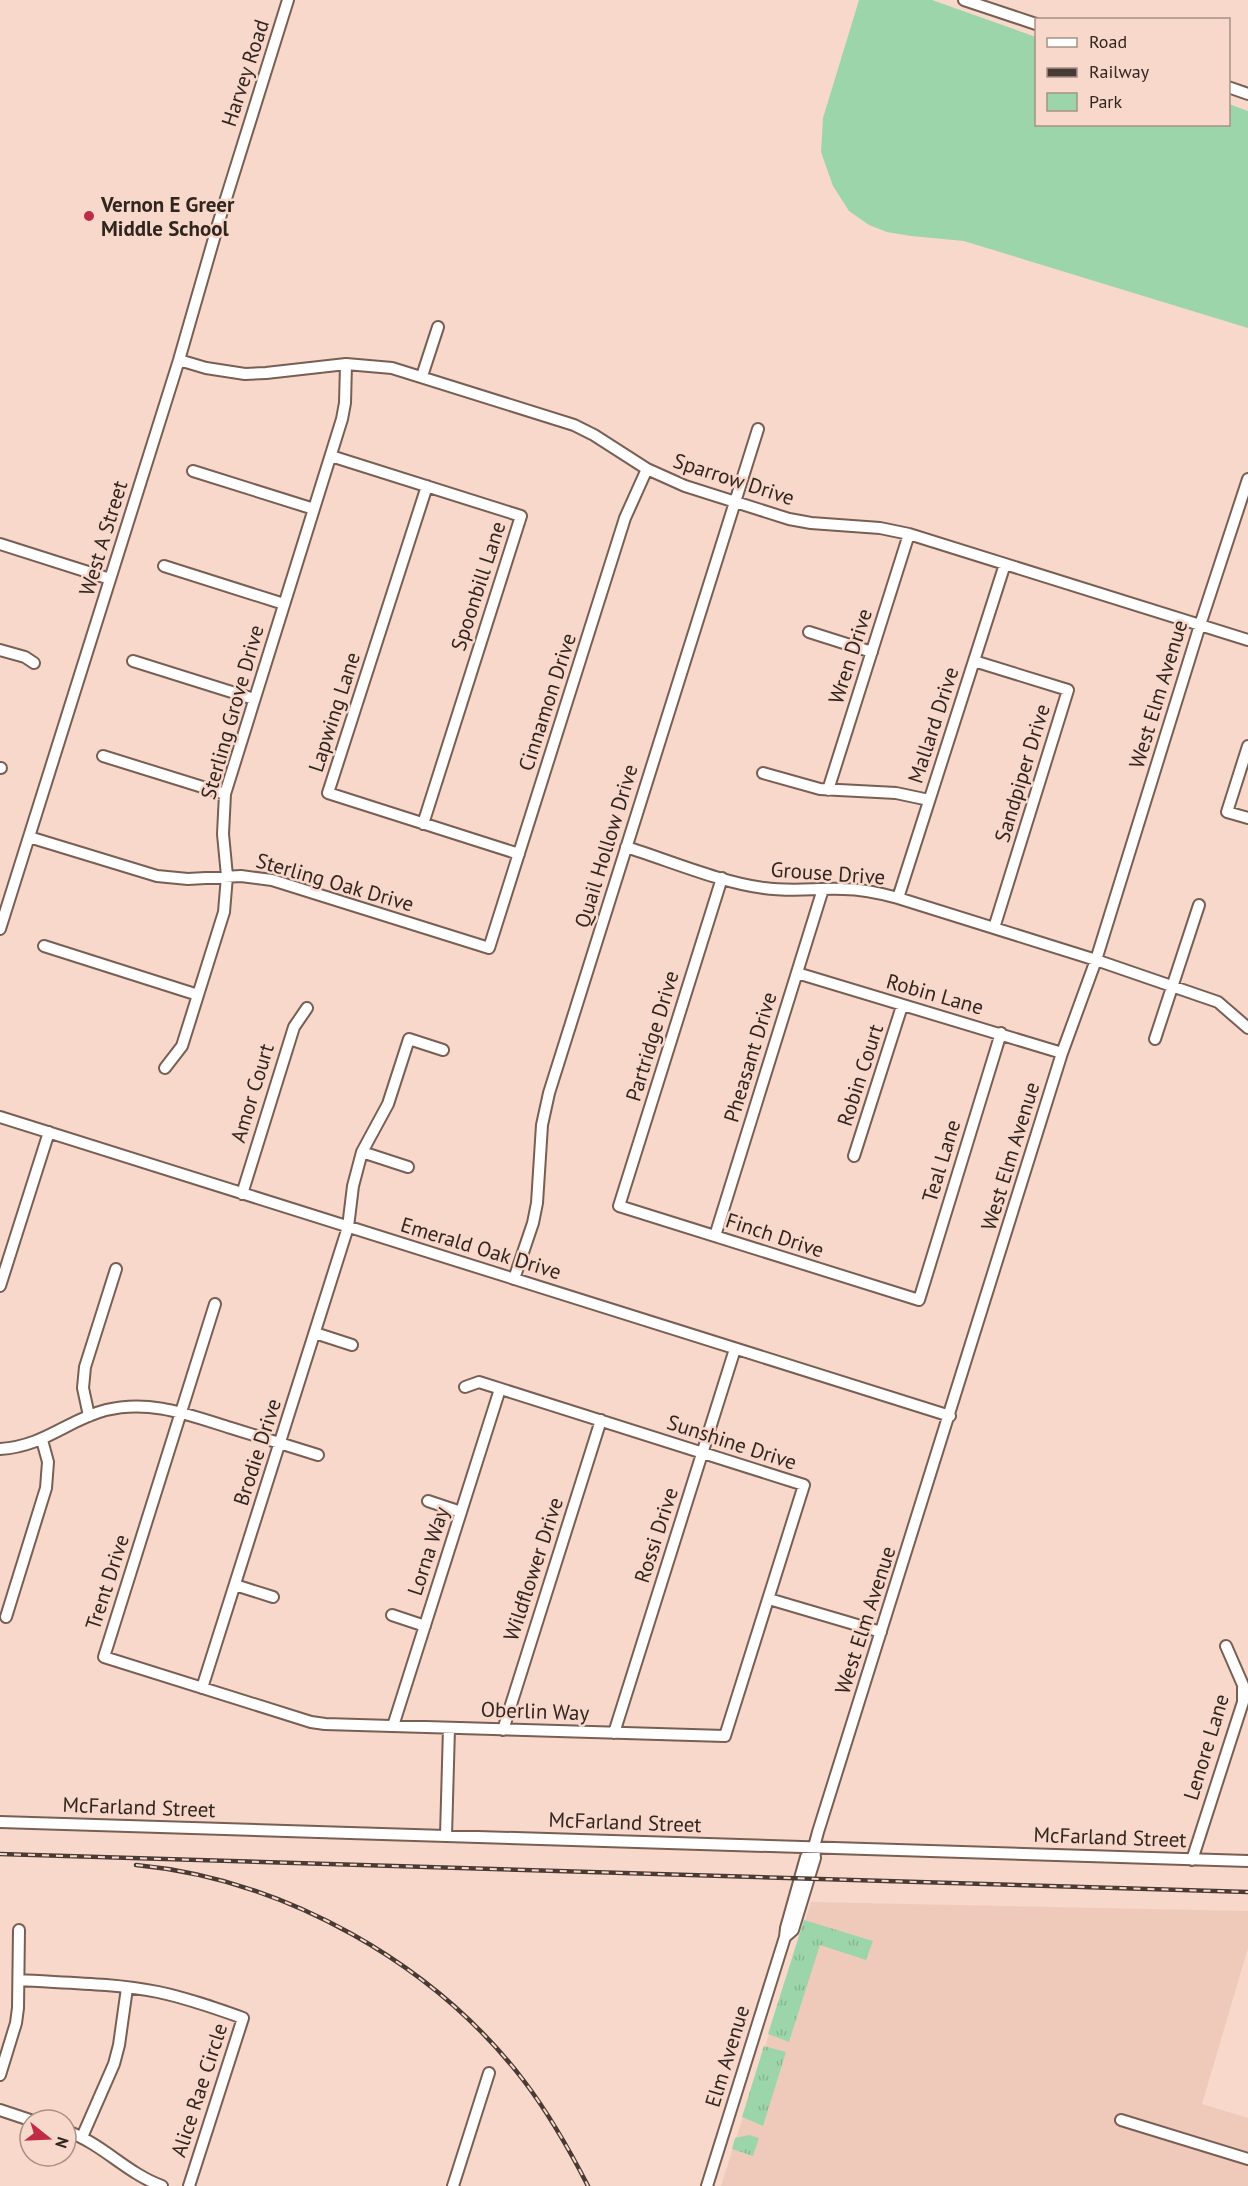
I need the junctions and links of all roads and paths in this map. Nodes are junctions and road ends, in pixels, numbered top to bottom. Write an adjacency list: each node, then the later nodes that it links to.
1 (288, 0): 6 (street, Harvey Road)
2 (964, 0): 3 (street)
3 (1035, 24)
4 (1230, 88): 5 (street)
5 (1248, 94)
6 (239, 158): 8 (street, West A Street)
7 (438, 327): 10 (street)
8 (179, 360): 9 (street, Sparrow Drive); 23 (street, West A Street)
9 (346, 364): 10 (street, Sparrow Drive); 12 (street, Sterling Grove Drive)
10 (422, 376): 13 (street, Sparrow Drive)
11 (758, 429): 17 (street, Quail Hollow Drive)
12 (331, 456): 16 (street, Spoonbill Lane); 18 (street, Sterling Grove Drive)
13 (647, 469): 17 (street, Sparrow Drive); 44 (street, Cinnamon Drive)
14 (194, 471): 18 (street)
15 (1248, 479): 25 (street, West Elm Avenue)
16 (427, 486): 41 (street, Spoonbill Lane); 41 (street, Lapwing Lane)
17 (735, 502): 19 (street, Sparrow Drive); 43 (street, Quail Hollow Drive)
18 (314, 509): 24 (street, Sterling Grove Drive)
19 (909, 534): 21 (street, Sparrow Drive); 29 (street, Wren Drive)
20 (0, 544): 23 (street)
21 (1005, 564): 25 (street, Sparrow Drive); 31 (street, Mallard Drive)
22 (164, 566): 24 (street)
23 (110, 579): 42 (street, West A Street)
24 (284, 604): 33 (street, Sterling Grove Drive)
25 (1200, 625): 27 (street, Sparrow Drive); 54 (street, West Elm Avenue)
26 (809, 632): 29 (street)
27 (1248, 640)
28 (0, 650): 32 (street)
29 (872, 652): 37 (street, Wren Drive)
30 (133, 661): 33 (street)
31 (974, 661): 39 (street, Mallard Drive); 50 (street, Sandpiper Drive)
32 (34, 663)
33 (254, 699): 38 (street, Sterling Grove Drive)
34 (1248, 746): 40 (street)
35 (104, 756): 38 (street)
36 (764, 773): 37 (street)
37 (828, 790): 39 (street)
38 (225, 794): 45 (street, Sterling Grove Drive)
39 (929, 800): 48 (street, Mallard Drive)
40 (1248, 819)
41 (423, 824): 44 (street, Lapwing Lane)
42 (29, 837): 45 (street, Sterling Oak Drive); 51 (street, West A Street)
43 (627, 847): 46 (street, Grouse Drive); 76 (street, Quail Hollow Drive)
44 (519, 854): 53 (street, Cinnamon Drive)
45 (227, 876): 53 (street, Sterling Oak Drive); 57 (street, Sterling Grove Drive)
46 (722, 878): 47 (street, Grouse Drive); 72 (street, Partridge Drive)
47 (823, 890): 48 (street, Grouse Drive); 55 (street, Pheasant Drive)
48 (898, 898): 50 (street, Grouse Drive)
49 (1199, 905): 56 (street)
50 (994, 928): 54 (street, Grouse Drive)
51 (0, 929)
52 (44, 946): 57 (street)
53 (489, 948)
54 (1096, 960): 56 (street, Grouse Drive); 64 (street, West Elm Avenue)
55 (797, 973): 58 (street, Robin Lane); 74 (street, Pheasant Drive)
56 (1173, 987): 60 (street, Grouse Drive); 62 (street)
57 (198, 995): 65 (street, Sterling Grove Drive)
58 (902, 1006): 61 (street, Robin Lane); 69 (street, Robin Court)
59 (307, 1008): 71 (street, Amor Court)
60 (1248, 1028)
61 (1001, 1033): 64 (street, Robin Lane); 78 (street, Teal Lane)
62 (1155, 1039)
63 (443, 1050): 68 (street, Brodie Drive)
64 (1062, 1053): 87 (street, West Elm Avenue)
65 (165, 1068)
66 (0, 1117): 67 (street, Emerald Oak Drive)
67 (49, 1132): 71 (street, Emerald Oak Drive); 77 (street)
68 (362, 1152): 70 (street); 73 (street, Brodie Drive)
69 (854, 1156)
70 (408, 1167)
71 (242, 1194): 73 (street, Emerald Oak Drive)
72 (619, 1206): 74 (street, Finch Drive)
73 (348, 1227): 76 (street, Emerald Oak Drive); 80 (street, Brodie Drive)
74 (715, 1236): 78 (street, Finch Drive)
75 (116, 1269): 86 (street)
76 (514, 1279): 82 (street, Emerald Oak Drive)
77 (0, 1286)
78 (919, 1300)
79 (215, 1304): 85 (street)
80 (315, 1333): 81 (street); 90 (street, Brodie Drive)
81 (352, 1345)
82 (735, 1349): 87 (street, Emerald Oak Drive); 92 (street, Rossi Drive)
83 (465, 1387): 84 (street, Sunshine Drive)
84 (500, 1389): 88 (street, Sunshine Drive); 95 (street, Lorna Way)
85 (181, 1412): 86 (street); 90 (street); 104 (street, Trent Drive)
86 (89, 1416): 89 (street)
87 (950, 1416): 102 (street, West Elm Avenue)
88 (601, 1420): 92 (street, Sunshine Drive); 108 (street, Wildflower Drive)
89 (42, 1440): 91 (street); 100 (street)
90 (280, 1443): 93 (street); 96 (street, Brodie Drive)
91 (0, 1449)
92 (702, 1453): 98 (street, Sunshine Drive); 109 (street, Rossi Drive)
93 (318, 1455)
94 (428, 1501): 95 (street)
95 (461, 1512): 101 (street, Lorna Way)
96 (235, 1585): 97 (street); 104 (street, Brodie Drive)
97 (273, 1597)
98 (769, 1599): 102 (street); 110 (street, Sunshine Drive)
99 (392, 1615): 101 (street)
100 (6, 1617)
101 (425, 1626): 106 (street, Lorna Way)
102 (881, 1632): 113 (street, West Elm Avenue)
103 (1226, 1646): 114 (street, Lenore Lane)
104 (202, 1688): 105 (street, Trent Drive)
105 (343, 1725): 106 (street, Oberlin Way)
106 (393, 1726): 107 (street, Oberlin Way)
107 (449, 1728): 108 (street, Oberlin Way); 112 (street)
108 (503, 1730): 109 (street, Oberlin Way)
109 (614, 1733): 110 (street, Oberlin Way)
110 (725, 1736)
111 (0, 1822): 112 (street, McFarland Street)
112 (446, 1836): 113 (street, McFarland Street)
113 (814, 1847): 114 (street, McFarland Street); 116 (street, West Elm Avenue)
114 (1191, 1860): 115 (street, McFarland Street)
115 (1248, 1861)
116 (805, 1878): 132 (street, Elm Avenue)
117 (19, 1930): 118 (street)
118 (19, 1980): 119 (street, Alice Rae Circle); 120 (street)
119 (127, 1988): 127 (street); 130 (street, Alice Rae Circle)
120 (2, 2058): 122 (street)
121 (489, 2073): 131 (street)
122 (0, 2075)
123 (0, 2110): 124 (street)
124 (18, 2116)
125 (1121, 2120): 128 (street)
126 (78, 2136): 127 (street)
127 (82, 2137): 129 (street)
128 (1248, 2159)
129 (162, 2186)
130 (189, 2186)
131 (453, 2186)
132 (707, 2186)

